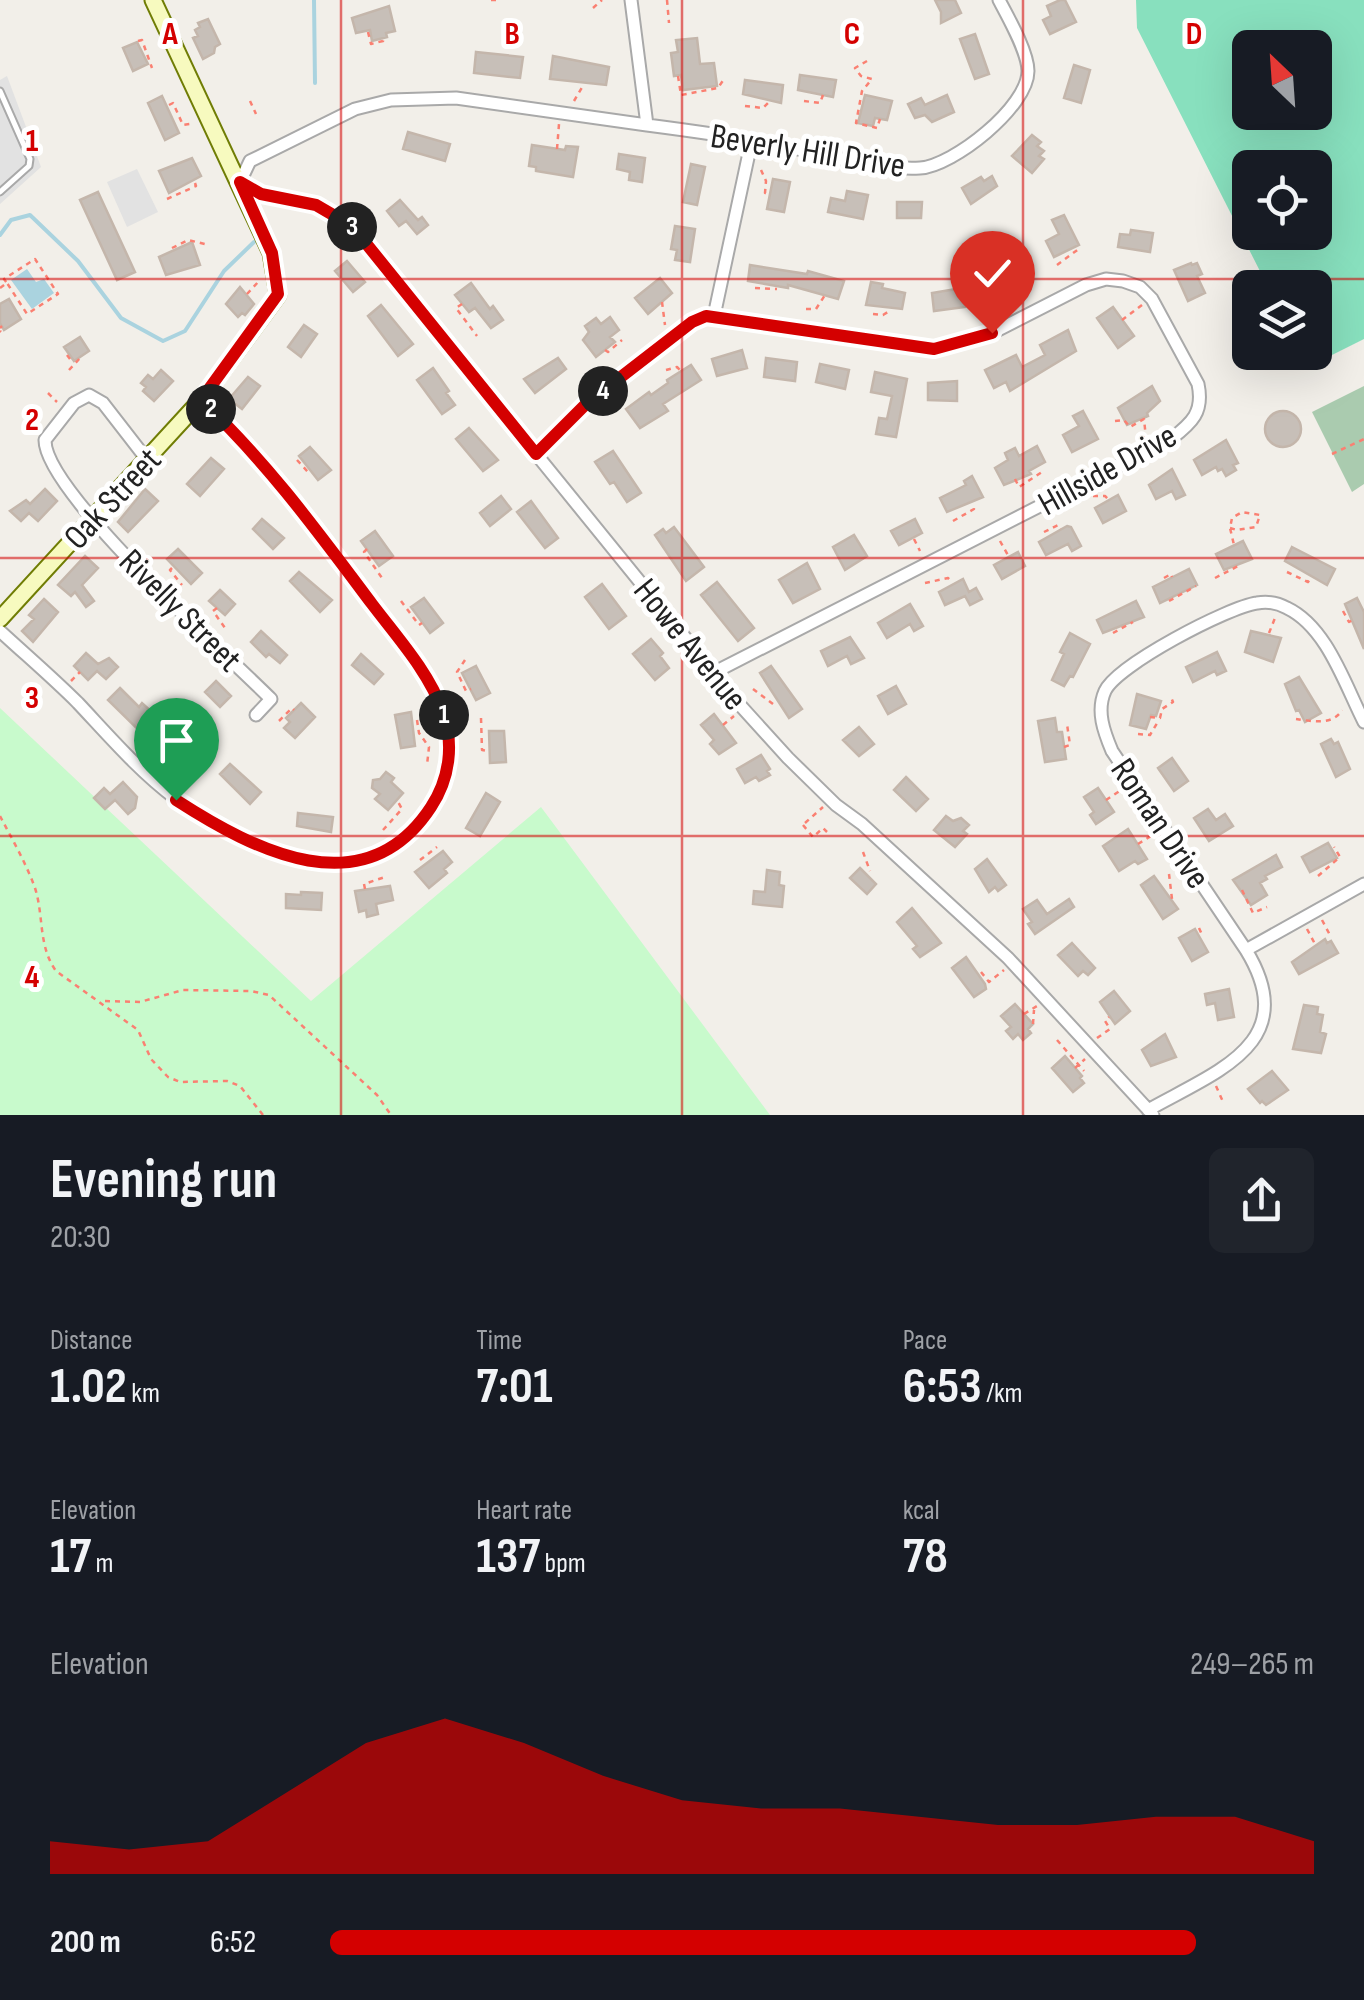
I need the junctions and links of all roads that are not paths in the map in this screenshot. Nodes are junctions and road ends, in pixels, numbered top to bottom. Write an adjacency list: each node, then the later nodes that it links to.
1 (153, 0): 7 (street, Oak Street)
2 (631, 0): 5 (street)
3 (999, 0): 6 (street, Beverly Hill Drive)
4 (0, 90): 8 (lane)
5 (647, 124): 6 (street, Beverly Hill Drive); 7 (street, Beverly Hill Drive)
6 (752, 140): 9 (street)
7 (240, 182): 10 (street, Oak Street); 11 (street, Howe Avenue)
8 (0, 192)
9 (714, 316): 11 (street); 16 (street, Hillside Drive)
10 (201, 400): 12 (street, Oak Street); 15 (street)
11 (536, 454): 16 (street, Howe Avenue)
12 (148, 461): 13 (street, Oak Street); 13 (street, Rivelly Street)
13 (91, 521): 14 (street, Oak Street); 17 (street, Rivelly Street)
14 (0, 619)
15 (0, 631)
16 (713, 672): 21 (street, Howe Avenue)
17 (256, 715)
18 (1364, 722): 20 (street, Roman Drive)
19 (1364, 884): 20 (street)
20 (1246, 950): 21 (street, Roman Drive)
21 (1151, 1113)

